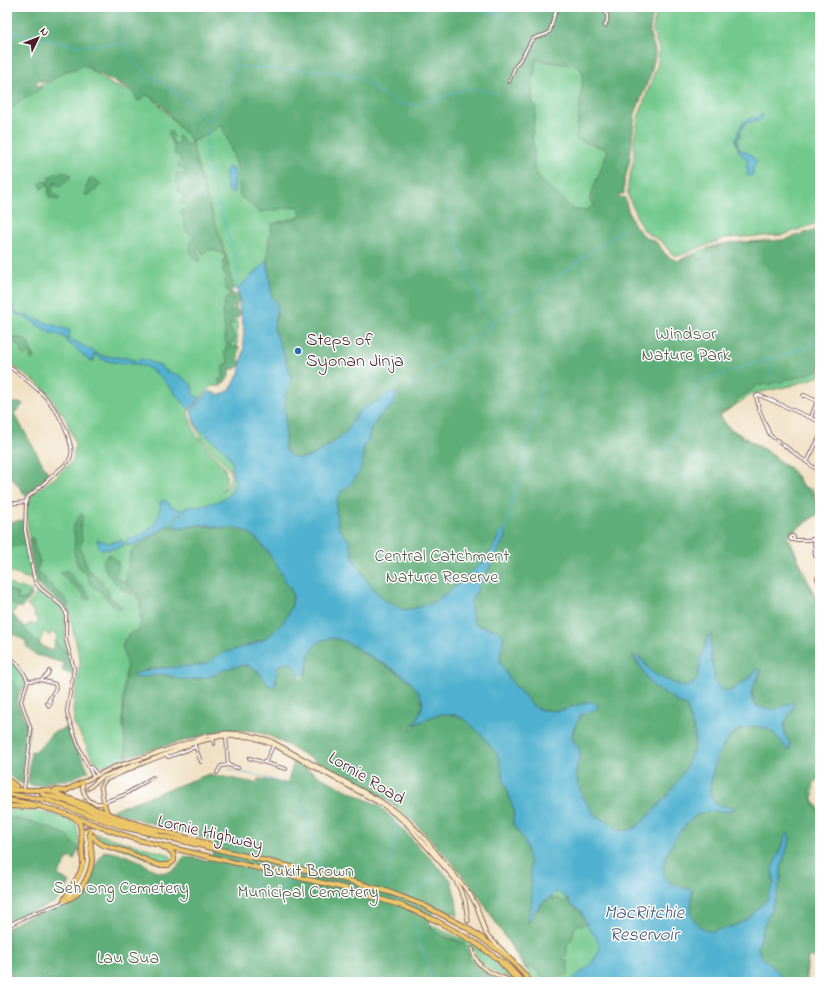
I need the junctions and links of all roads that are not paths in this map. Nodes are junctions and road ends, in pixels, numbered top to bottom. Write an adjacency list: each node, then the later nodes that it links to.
1 (558, 7): 4 (street)
2 (599, 7): 3 (street)
3 (605, 26)
4 (508, 82)
5 (7, 365): 12 (street)
6 (803, 396): 7 (street)
7 (811, 417): 8 (street); 10 (street)
8 (820, 422)
9 (820, 436): 10 (street)
10 (807, 462): 11 (street)
11 (820, 472)
12 (26, 502): 13 (street); 41 (street)
13 (7, 504)
14 (820, 538): 15 (street)
15 (814, 539): 16 (street); 17 (street)
16 (794, 540)
17 (815, 556)
18 (820, 576): 19 (street)
19 (820, 587)
20 (7, 656): 23 (street)
21 (49, 671): 22 (street)
22 (41, 680): 23 (street); 24 (street)
23 (28, 681): 49 (street)
24 (49, 698)
25 (226, 734): 26 (street, Lornie Road); 29 (street, Lornie Road); 37 (street)
26 (212, 736): 27 (street, Lornie Road); 28 (street)
27 (201, 739): 30 (street, Lornie Road); 31 (street, Lornie Road)
28 (214, 744)
29 (274, 744): 36 (street); 47 (street, Lornie Road)
30 (194, 745): 31 (street, Lornie Road); 35 (street)
31 (166, 752): 33 (street, Lornie Road); 34 (street, Lornie Road)
32 (249, 758): 36 (street)
33 (140, 759): 34 (street); 41 (street, Lornie Road)
34 (148, 761): 53 (street)
35 (201, 762)
36 (265, 763): 39 (street)
37 (228, 765): 38 (street); 40 (street)
38 (238, 768)
39 (286, 769)
40 (217, 774)
41 (95, 775): 44 (street, Lornie Road)
42 (153, 777): 56 (street)
43 (7, 779): 46 (highway)
44 (83, 782): 50 (highway); 55 (street)
45 (7, 784): 46 (highway)
46 (15, 788): 48 (highway); 49 (highway)
47 (356, 788): 68 (street, Lornie Road); 71 (street, Lornie Road)
48 (7, 790)
49 (24, 790): 50 (highway)
50 (47, 790): 59 (highway)
51 (7, 794): 64 (highway, Lornie Highway)
52 (42, 794): 64 (highway)
53 (102, 796): 55 (street); 56 (street)
54 (7, 800): 58 (highway)
55 (97, 803): 56 (street)
56 (104, 804): 59 (highway); 60 (highway)
57 (7, 806): 58 (highway)
58 (46, 807): 61 (highway, Lornie Highway)
59 (98, 810): 60 (highway)
60 (107, 813): 66 (highway)
61 (75, 817): 62 (highway, Lornie Highway); 67 (highway)
62 (102, 828): 63 (highway); 65 (highway, Lornie Highway)
63 (88, 831): 65 (highway); 67 (highway)
64 (168, 838): 66 (highway, Lornie Highway)
65 (156, 844): 73 (highway, Lornie Highway)
66 (215, 849): 71 (highway, Lornie Highway)
67 (65, 900): 69 (street)
68 (468, 921)
69 (7, 926)
70 (472, 949): 75 (street)
71 (512, 961): 77 (highway, Lornie Highway)
72 (7, 976): 74 (highway)
73 (519, 980): 76 (highway)
74 (9, 982)
75 (512, 982)
76 (524, 982)
77 (531, 982)

